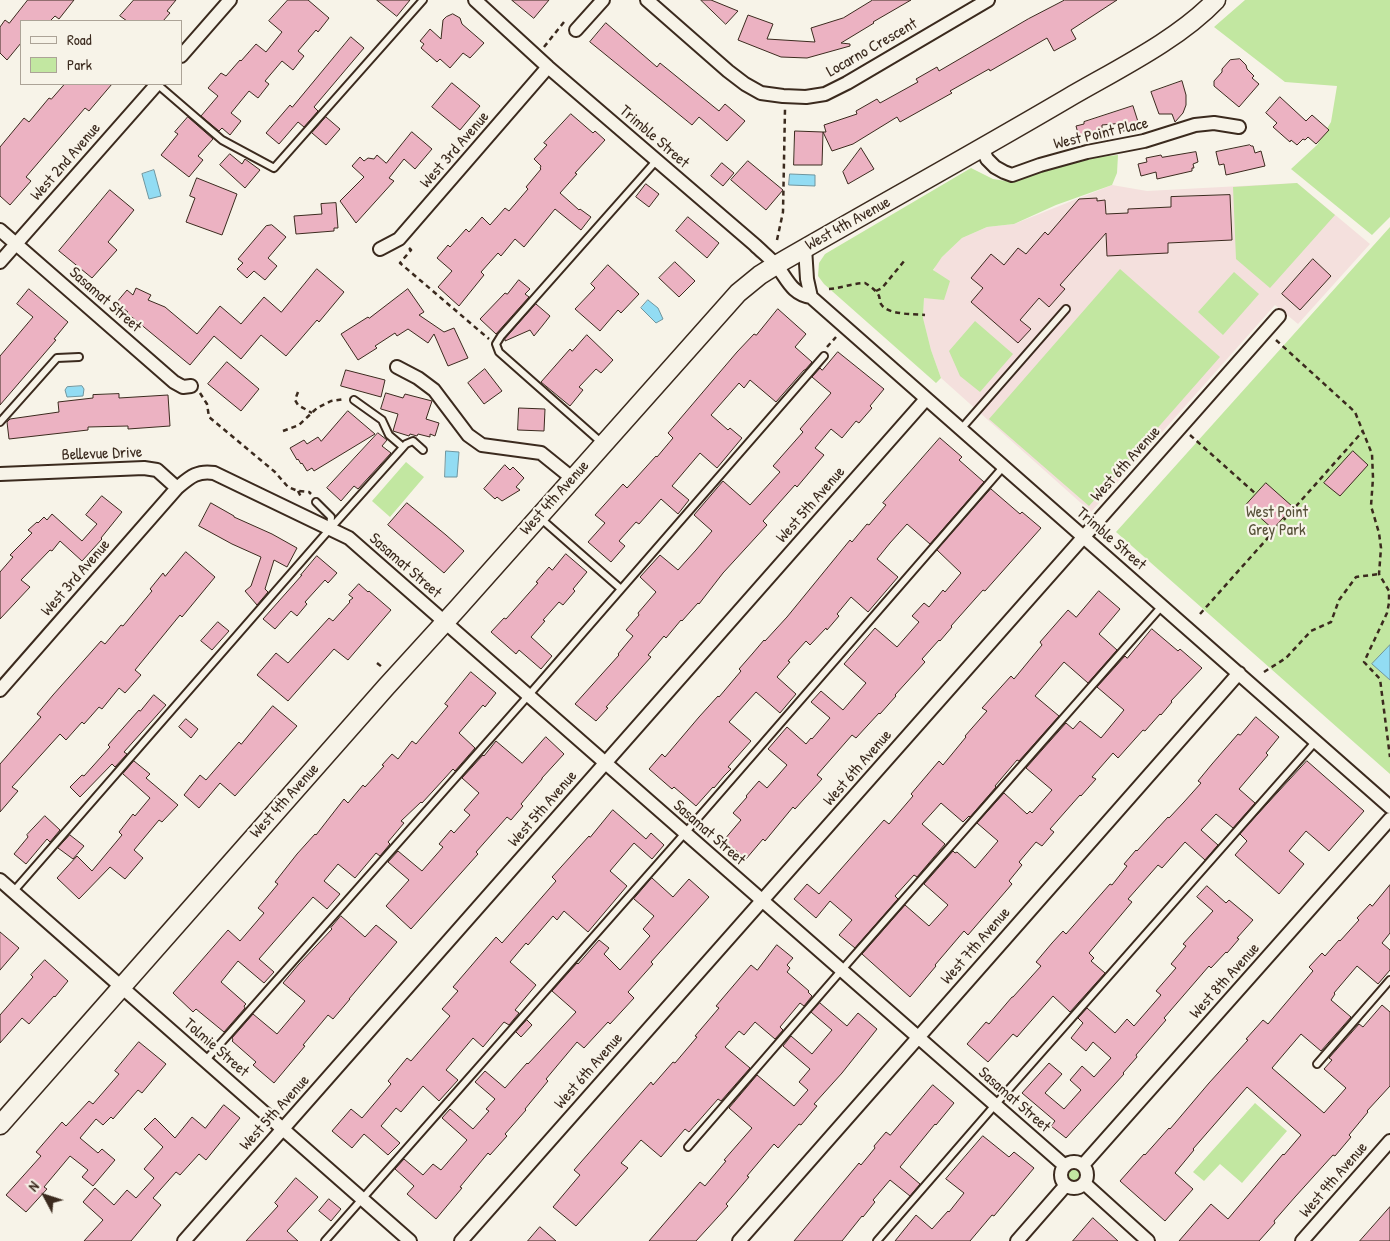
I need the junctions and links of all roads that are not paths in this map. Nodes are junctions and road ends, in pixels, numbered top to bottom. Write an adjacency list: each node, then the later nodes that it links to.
1 (230, 0): 9 (street)
2 (422, 0): 12 (lane)
3 (475, 0): 10 (street, Trimble Street)
4 (603, 0): 8 (street)
5 (647, 0): 6 (street, Locarno Crescent)
6 (988, 0)
7 (1216, 0): 14 (main road, West 4th Avenue)
8 (576, 30)
9 (182, 55)
10 (548, 67): 15 (street, Trimble Street); 19 (street, West 3rd Avenue)
11 (156, 85): 17 (street, West 2nd Avenue)
12 (158, 85)
13 (1239, 127): 14 (street, West Point Place)
14 (982, 148): 18 (main road, West 4th Avenue)
15 (656, 161): 21 (street, Trimble Street); 33 (lane)
16 (0, 230): 17 (street, Sasamat Street)
17 (16, 244): 20 (street, West 2nd Avenue); 28 (street, Sasamat Street)
18 (805, 248): 21 (main road, West 4th Avenue); 22 (street)
19 (380, 249)
20 (0, 262)
21 (776, 265): 22 (street, Trimble Street); 33 (main road, West 4th Avenue)
22 (810, 297): 29 (street, Trimble Street)
23 (1066, 309): 32 (lane)
24 (1279, 316): 43 (street, West 6th Avenue)
25 (824, 356): 44 (lane)
26 (79, 357): 31 (lane)
27 (397, 367): 38 (street)
28 (191, 386)
29 (926, 399): 32 (street, Trimble Street); 51 (street, West 5th Avenue)
30 (354, 400): 34 (lane)
31 (0, 422)
32 (961, 429): 36 (street, Trimble Street)
33 (603, 444): 38 (main road, West 4th Avenue)
34 (403, 447): 35 (lane); 42 (lane)
35 (423, 450)
36 (1004, 466): 43 (street, Trimble Street); 54 (lane)
37 (0, 474): 39 (street, Bellevue Drive)
38 (572, 478): 41 (main road, West 4th Avenue)
39 (177, 488): 42 (street); 48 (street, West 3rd Avenue)
40 (316, 502): 42 (lane)
41 (538, 516): 44 (lane); 46 (main road, West 4th Avenue)
42 (330, 528): 46 (street, Sasamat Street); 56 (lane)
43 (1084, 536): 45 (street, Trimble Street); 57 (street, West 6th Avenue)
44 (621, 589): 49 (lane)
45 (1162, 606): 47 (street, Trimble Street); 58 (lane)
46 (445, 623): 49 (street, Sasamat Street); 60 (main road, West 4th Avenue)
47 (1239, 673): 50 (street, Trimble Street); 61 (street, West 7th Avenue)
48 (0, 690)
49 (528, 696): 51 (street, Sasamat Street); 62 (lane)
50 (1316, 742): 52 (street, Trimble Street); 64 (lane)
51 (605, 764): 54 (street, Sasamat Street); 66 (street, West 5th Avenue)
52 (1390, 807)
53 (1390, 819): 69 (street, West 8th Avenue)
54 (684, 833): 57 (street, Sasamat Street); 73 (lane)
55 (0, 880): 56 (street, Tolmie Street)
56 (13, 892): 60 (street, Tolmie Street)
57 (762, 901): 58 (street, Sasamat Street); 77 (street, West 6th Avenue)
58 (841, 970): 61 (street, Sasamat Street); 68 (lane)
59 (1390, 980): 63 (lane)
60 (121, 986): 62 (street, Tolmie Street); 65 (main road, West 4th Avenue)
61 (917, 1037): 64 (street, Sasamat Street); 78 (street, West 7th Avenue)
62 (205, 1061): 66 (street, Tolmie Street)
63 (1317, 1064)
64 (995, 1105): 70 (street, Sasamat Street); 79 (lane)
65 (0, 1124)
66 (283, 1129): 73 (street, Tolmie Street); 74 (street, West 5th Avenue)
67 (1390, 1141): 82 (street, West 9th Avenue)
68 (688, 1147)
69 (1083, 1165): 70 (street); 71 (street)
70 (1065, 1166): 72 (street)
71 (1084, 1184): 72 (street); 81 (street)
72 (1066, 1185): 80 (street)
73 (362, 1199): 75 (lane); 76 (street, Tolmie Street)
74 (184, 1241)
75 (326, 1241)
76 (410, 1241)
77 (461, 1241)
78 (739, 1241)
79 (877, 1241)
80 (1017, 1241)
81 (1148, 1241)
82 (1302, 1241)

